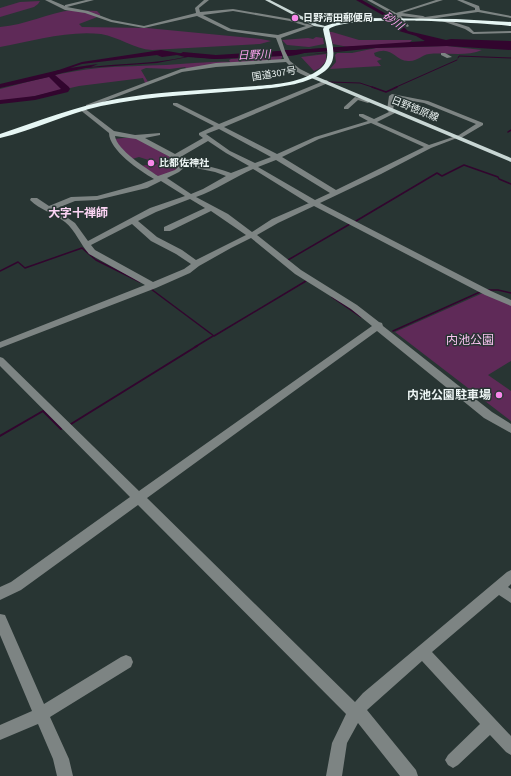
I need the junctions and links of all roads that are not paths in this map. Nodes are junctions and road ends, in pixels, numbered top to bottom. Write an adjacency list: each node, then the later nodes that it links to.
1 (47, 0): 8 (street)
2 (92, 0): 8 (street)
3 (206, 0): 10 (street)
4 (267, 0): 17 (main road)
5 (369, 0): 11 (street)
6 (441, 0): 11 (street)
7 (459, 0): 9 (street)
8 (63, 7): 10 (street)
9 (478, 11): 12 (street); 13 (street)
10 (198, 14): 18 (street); 22 (street)
11 (398, 17): 12 (street); 14 (highway); 19 (highway); 20 (street)
12 (431, 17): 14 (street)
13 (511, 17)
14 (416, 20): 15 (highway)
15 (444, 20): 16 (highway); 21 (street)
16 (511, 24)
17 (316, 25): 18 (street); 19 (main road)
18 (310, 26): 22 (street)
19 (327, 26): 26 (highway, 国道307号)
20 (407, 26)
21 (511, 32)
22 (278, 38): 25 (street)
23 (443, 54): 24 (street)
24 (449, 56)
25 (286, 59): 26 (street); 28 (street)
26 (311, 76): 27 (main road, 日野徳原線); 28 (highway, 国道307号)
27 (326, 82): 29 (main road, 日野徳原線); 36 (street)
28 (112, 100): 31 (highway, 国道307号)
29 (368, 101): 32 (street); 33 (main road, 日野徳原線)
30 (175, 104): 36 (street)
31 (85, 108): 37 (street); 39 (highway, 国道307号)
32 (346, 108)
33 (392, 111): 35 (street); 40 (main road, 日野徳原線); 40 (street)
34 (360, 115): 35 (street)
35 (372, 121): 43 (street); 45 (street)
36 (219, 126): 42 (street); 45 (street)
37 (112, 132): 41 (street); 50 (street)
38 (158, 134): 41 (street)
39 (0, 136)
40 (458, 136): 43 (street); 46 (main road, 日野徳原線)
41 (137, 137): 44 (street)
42 (207, 139): 44 (street); 48 (street)
43 (429, 148): 51 (street)
44 (176, 157): 47 (street)
45 (276, 157): 48 (street); 51 (street)
46 (511, 160)
47 (185, 164): 49 (street); 50 (street)
48 (254, 167): 49 (street); 54 (street)
49 (231, 176): 52 (street)
50 (162, 179): 52 (street); 56 (street)
51 (336, 193): 54 (street)
52 (191, 197): 55 (street); 57 (street)
53 (34, 200): 56 (street)
54 (314, 202): 59 (street); 63 (street)
55 (211, 208): 58 (street); 59 (street)
56 (48, 209): 60 (street)
57 (133, 221): 60 (street); 61 (street)
58 (167, 229)
59 (252, 235): 61 (street); 64 (street)
60 (85, 245): 62 (street)
61 (196, 264): 62 (street)
62 (153, 286): 65 (street)
63 (511, 302)
64 (379, 325): 67 (street); 68 (street)
65 (0, 345)
66 (0, 360): 68 (street)
67 (511, 429)
68 (139, 499): 71 (street); 76 (street)
69 (511, 576): 70 (street)
70 (499, 587): 72 (street); 74 (street)
71 (0, 594)
72 (511, 597)
73 (0, 620): 77 (street)
74 (423, 652): 76 (street); 78 (street)
75 (126, 662): 77 (street)
76 (356, 712): 83 (street); 84 (street)
77 (40, 715): 79 (street); 82 (street)
78 (491, 724): 80 (street); 81 (street)
79 (0, 733)
80 (511, 747)
81 (453, 760)
82 (65, 776)
83 (334, 776)
84 (410, 776)

